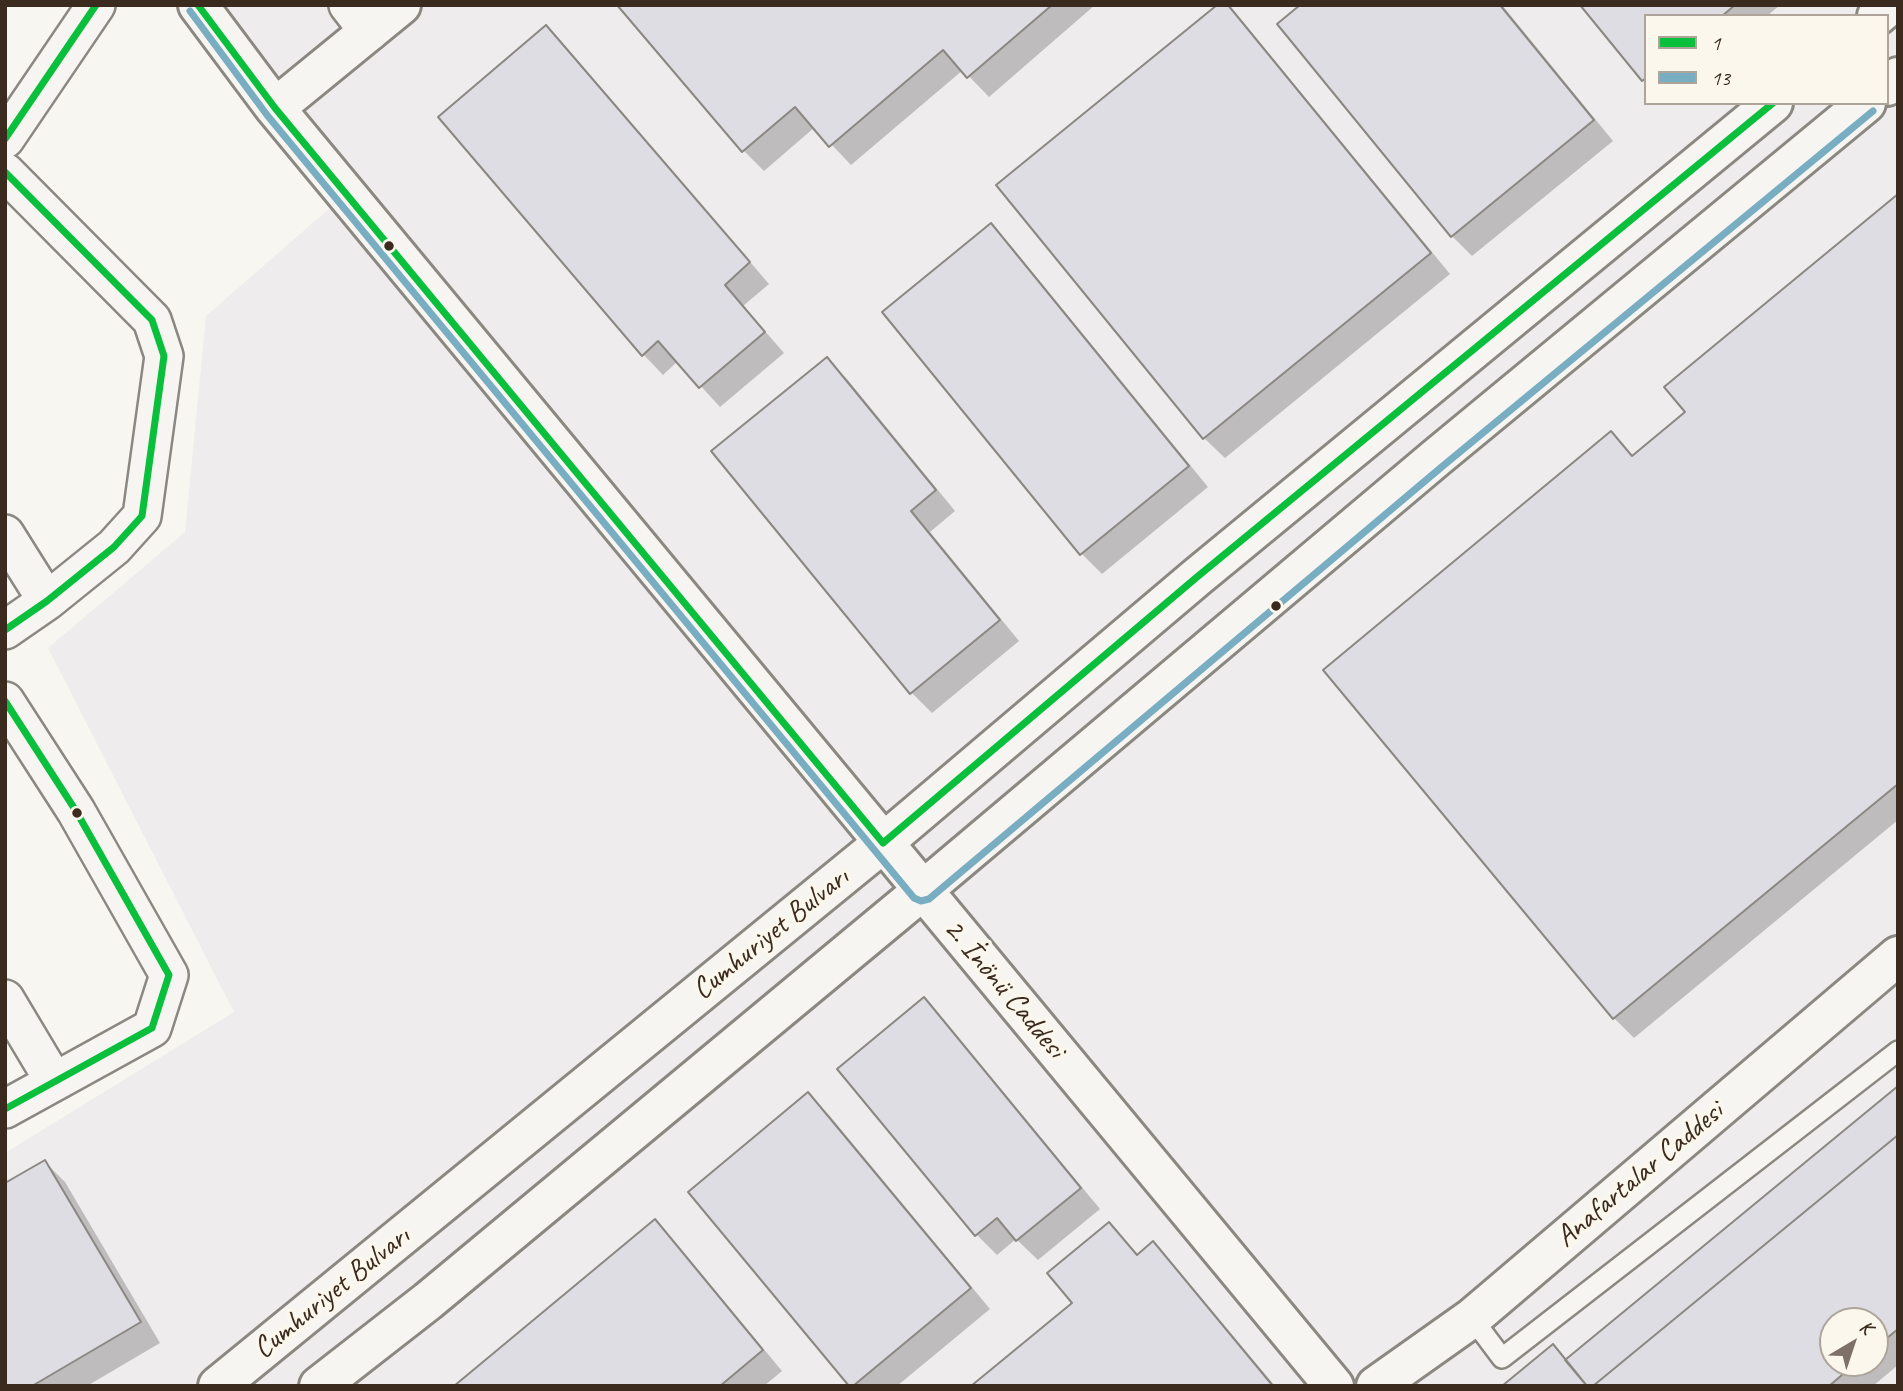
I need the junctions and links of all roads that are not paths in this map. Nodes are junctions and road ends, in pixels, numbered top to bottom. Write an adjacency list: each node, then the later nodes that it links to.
1 (96, 5): 8 (street)
2 (198, 5): 7 (main road, 2. İnönü Caddesi)
3 (401, 5): 4 (main road)
4 (358, 19): 7 (main road)
5 (1771, 105): 14 (main road, Cumhuriyet Bulvarı)
6 (1864, 105): 15 (main road, Cumhuriyet Bulvarı)
7 (275, 108): 14 (main road, 2. İnönü Caddesi)
8 (5, 139)
9 (5, 173): 11 (street)
10 (5, 534): 11 (street)
11 (47, 601): 12 (street)
12 (5, 630)
13 (5, 701): 19 (street)
14 (883, 843): 15 (main road, 2. İnönü Caddesi); 22 (main road, Cumhuriyet Bulvarı)
15 (922, 891): 23 (main road, Cumhuriyet Bulvarı); 24 (main road, 2. İnönü Caddesi)
16 (1898, 956): 21 (main road, Anafartalar Caddesi)
17 (5, 999): 19 (street)
18 (1898, 1051): 21 (lane)
19 (54, 1081): 20 (street)
20 (5, 1109)
21 (1472, 1318): 25 (main road, Anafartalar Caddesi)
22 (218, 1386)
23 (319, 1386)
24 (1334, 1386)
25 (1376, 1386)

